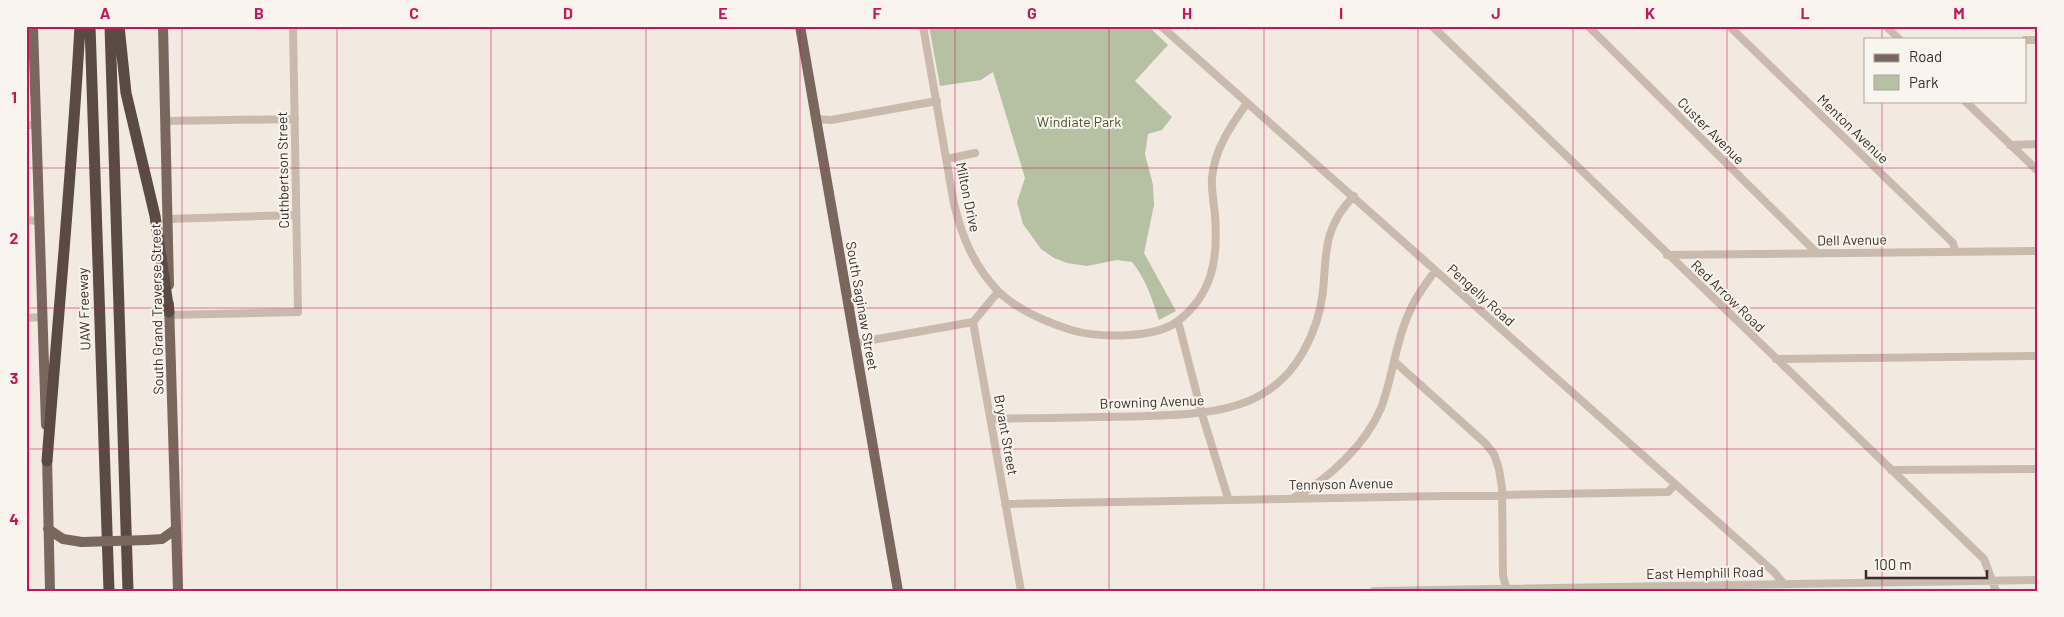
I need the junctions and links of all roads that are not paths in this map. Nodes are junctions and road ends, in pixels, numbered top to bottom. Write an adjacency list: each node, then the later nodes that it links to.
1 (80, 26): 50 (highway)
2 (90, 26): 66 (highway, UAW Freeway)
3 (110, 26): 67 (highway)
4 (119, 26): 39 (highway)
5 (164, 26): 21 (main road, South Grand Traverse Street)
6 (293, 26): 19 (street, Cuthbertson Street)
7 (800, 26): 20 (main road, South Saginaw Street)
8 (923, 26): 16 (street, Milton Drive)
9 (1161, 26): 18 (street, Pengelly Road)
10 (1432, 26): 36 (street, Red Arrow Road)
11 (1588, 26): 35 (street, Custer Avenue)
12 (1729, 26): 33 (street, Menton Avenue)
13 (1886, 26): 15 (street)
14 (31, 28): 22 (main road)
15 (1898, 38)
16 (936, 101): 20 (street); 26 (street, Milton Drive)
17 (1966, 102): 23 (street)
18 (1247, 103): 28 (street, Pengelly Road); 42 (street, Milton Drive)
19 (295, 119): 21 (street); 29 (street, Cuthbertson Street)
20 (816, 119): 44 (main road, South Saginaw Street)
21 (166, 121): 30 (main road, South Grand Traverse Street)
22 (31, 125): 32 (main road)
23 (2010, 144): 24 (street); 27 (street)
24 (2038, 144)
25 (975, 153): 26 (street)
26 (947, 159): 38 (street, Milton Drive)
27 (2038, 171)
28 (1354, 196): 37 (street, Pengelly Road); 48 (street, Browning Avenue)
29 (296, 215): 30 (street); 39 (street, Cuthbertson Street)
30 (168, 219): 39 (main road, South Grand Traverse Street)
31 (26, 220): 32 (street)
32 (39, 222): 40 (main road)
33 (1955, 251): 34 (street, Dell Avenue); 35 (street, Dell Avenue)
34 (2038, 251)
35 (1817, 253): 36 (street, Dell Avenue)
36 (1668, 255): 46 (street, Red Arrow Road)
37 (1435, 271): 47 (street); 53 (street, Pengelly Road)
38 (998, 292): 42 (street, Milton Drive); 43 (street)
39 (170, 314): 59 (main road, South Grand Traverse Street)
40 (41, 317): 41 (street); 50 (main road)
41 (26, 318)
42 (1178, 321): 48 (street)
43 (973, 322): 44 (street); 49 (street, Bryant Street)
44 (855, 344): 69 (main road, South Saginaw Street)
45 (2038, 356): 46 (street)
46 (1776, 359): 52 (street, Red Arrow Road)
47 (1395, 362): 54 (street); 56 (street)
48 (1202, 414): 49 (street, Browning Avenue); 55 (street)
49 (990, 420): 57 (street, Bryant Street)
50 (47, 461): 58 (main road)
51 (2038, 469): 52 (street)
52 (1891, 470): 60 (street, Red Arrow Road)
53 (1675, 484): 54 (street, Tennyson Avenue); 62 (street, Pengelly Road)
54 (1501, 495): 56 (street, Tennyson Avenue); 63 (street)
55 (1228, 498): 56 (street, Tennyson Avenue); 57 (street, Tennyson Avenue)
56 (1293, 498)
57 (1005, 504): 70 (street, Bryant Street)
58 (48, 529): 59 (main road, bridge); 65 (main road)
59 (176, 529): 68 (main road, South Grand Traverse Street)
60 (1991, 580): 61 (street, East Hemphill Road); 62 (street, East Hemphill Road); 72 (street, Red Arrow Road)
61 (2038, 580)
62 (1784, 584): 64 (street, East Hemphill Road)
63 (1506, 588): 64 (street, East Hemphill Road); 71 (street, East Hemphill Road)
64 (1536, 590)
65 (50, 591)
66 (108, 591)
67 (128, 591)
68 (178, 591)
69 (898, 591)
70 (1021, 591)
71 (1374, 591)
72 (1996, 591)

